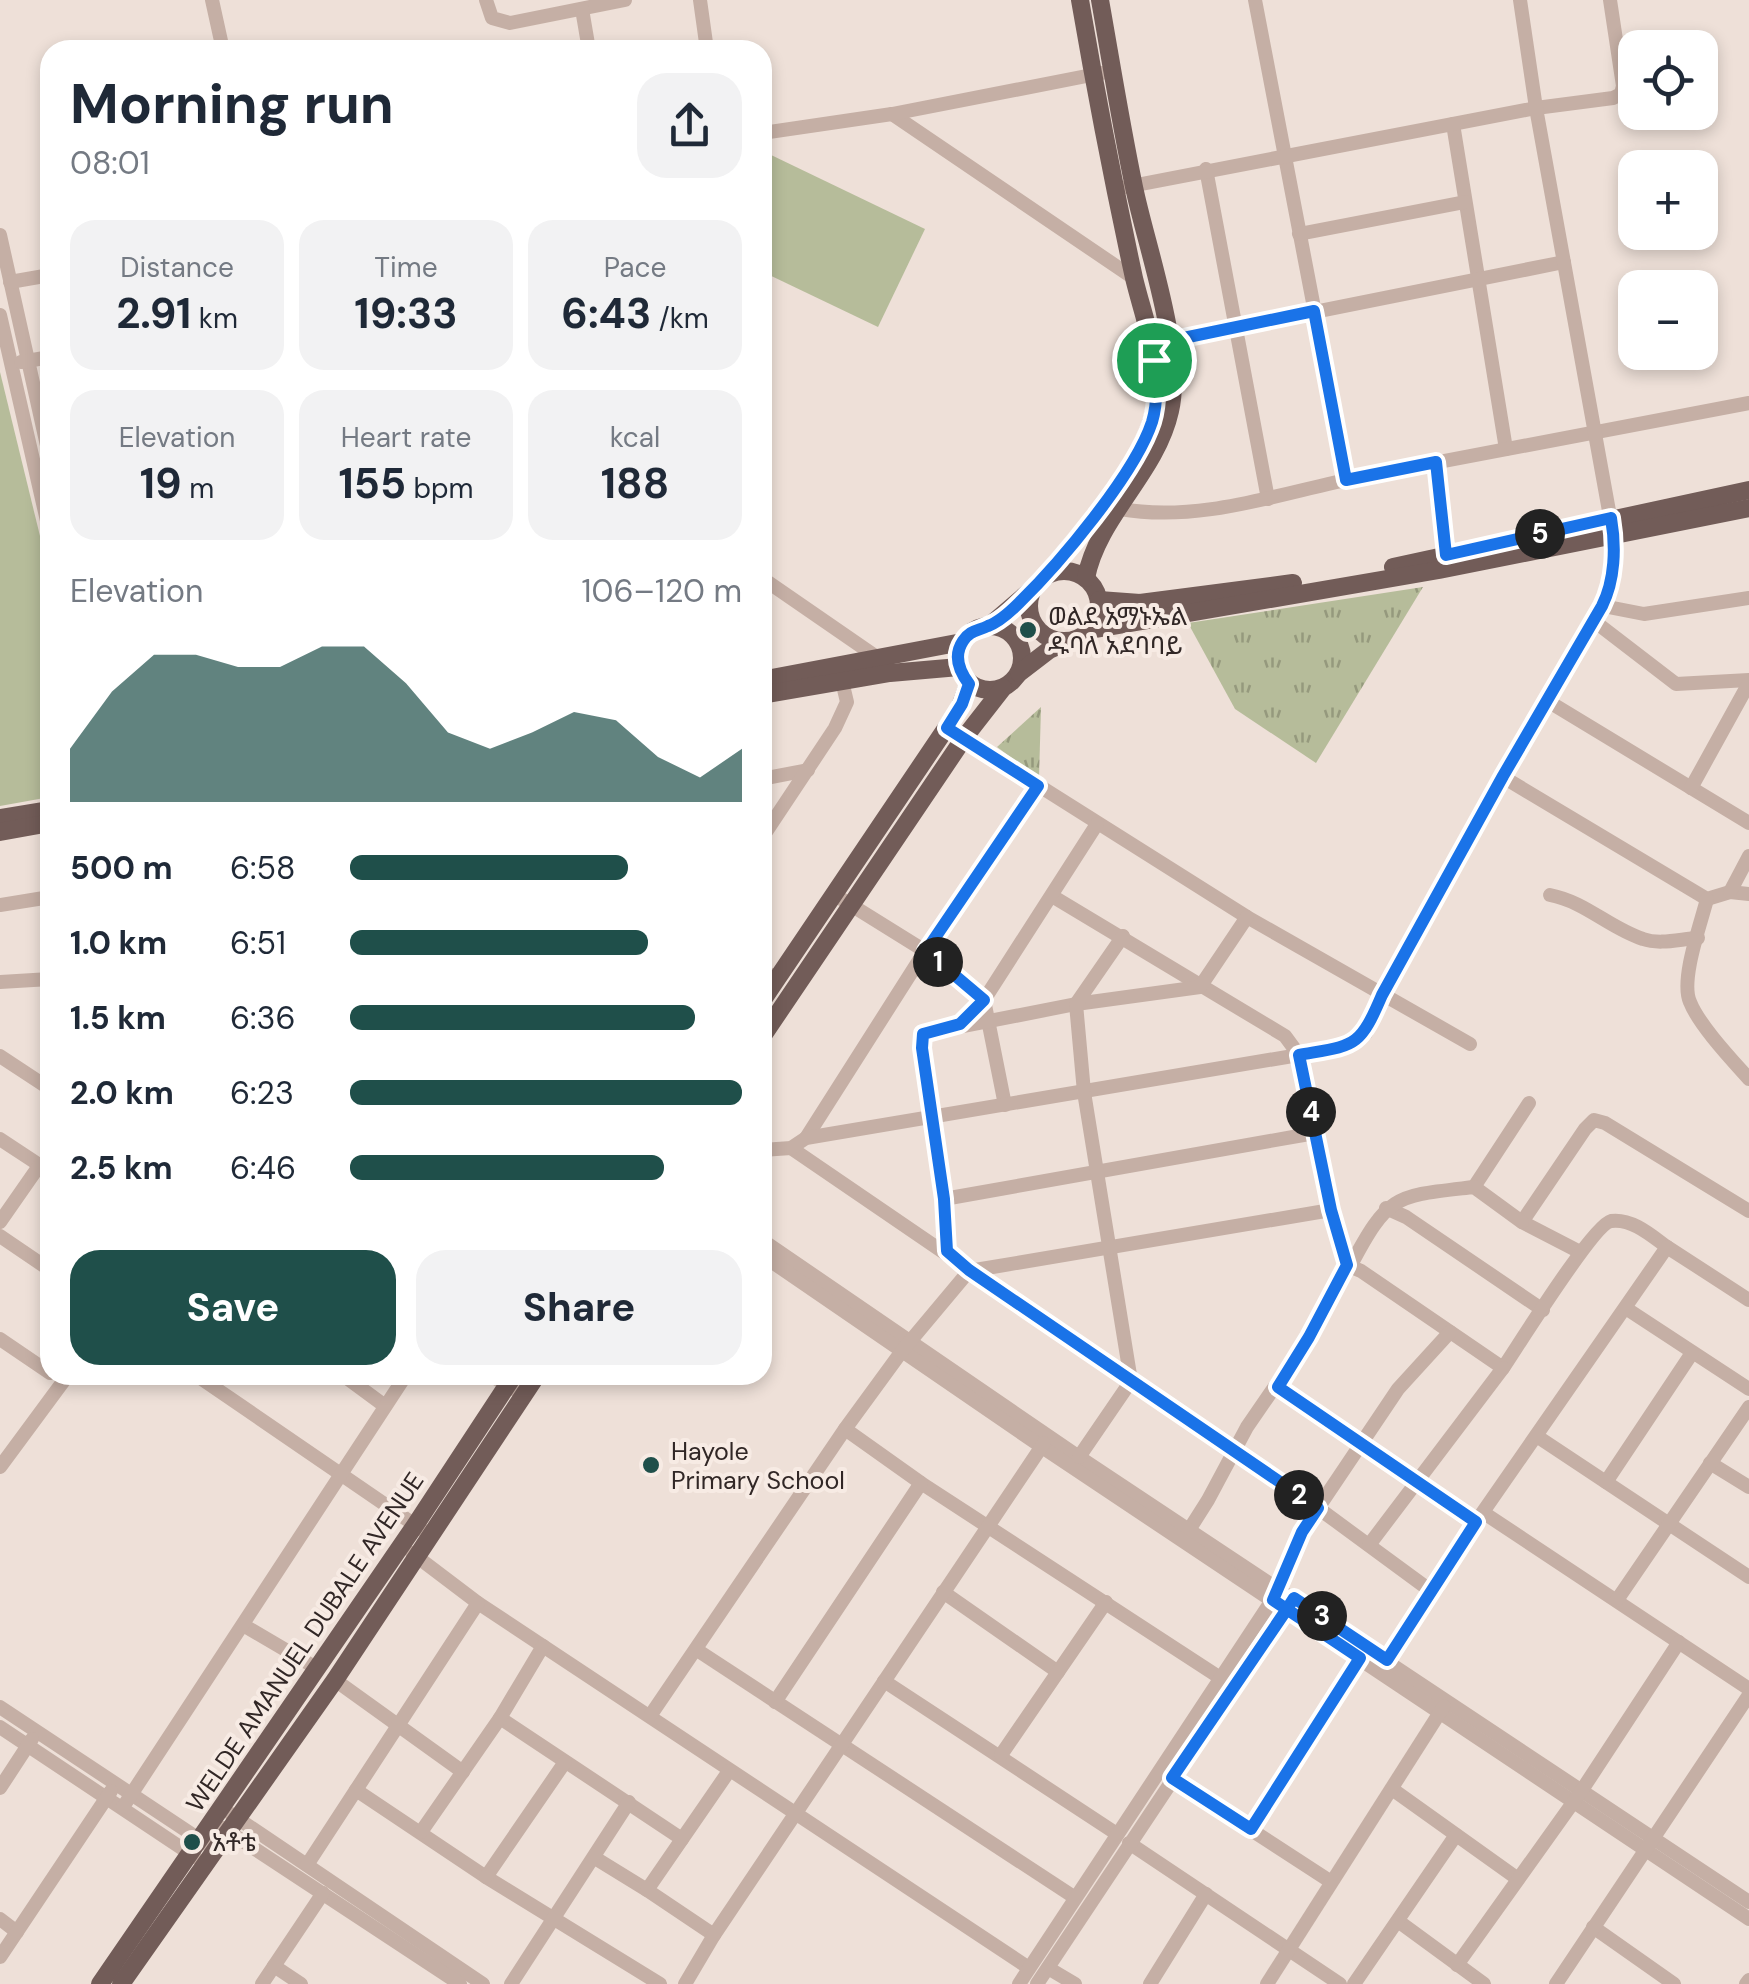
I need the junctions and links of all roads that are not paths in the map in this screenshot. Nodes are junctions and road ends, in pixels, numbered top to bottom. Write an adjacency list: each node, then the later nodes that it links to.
1 (212, 0): 11 (street)
2 (486, 0): 10 (street)
3 (624, 0): 10 (street)
4 (700, 0): 13 (street)
5 (1080, 0): 15 (main road)
6 (1100, 0): 14 (main road)
7 (1256, 0): 20 (street)
8 (1520, 0): 16 (street)
9 (1610, 0): 16 (street)
10 (582, 9): 12 (street)
11 (221, 40)
12 (587, 40)
13 (706, 40)
14 (1112, 72): 15 (street); 22 (main road)
15 (1093, 75): 17 (street); 22 (main road)
16 (1536, 108): 18 (street); 26 (street)
17 (892, 114): 19 (street); 28 (street)
18 (1454, 124): 20 (street); 23 (street)
19 (772, 132)
20 (1284, 154): 21 (street); 24 (street)
21 (1206, 169): 22 (street); 33 (street)
22 (1125, 187): 28 (main road); 34 (main road)
23 (1465, 202): 24 (street); 29 (street)
24 (1299, 234): 31 (street)
25 (0, 235): 30 (street)
26 (1564, 262): 29 (street); 40 (street)
27 (40, 277): 30 (street)
28 (1135, 279): 34 (main road)
29 (1480, 280): 31 (street); 41 (street)
30 (10, 282): 36 (street)
31 (1314, 311): 33 (street); 43 (street)
32 (0, 315): 37 (street)
33 (1236, 329): 34 (street); 46 (street)
34 (1165, 352): 48 (main road); 52 (main road)
35 (40, 358): 36 (street)
36 (27, 360): 37 (street); 39 (street)
37 (10, 364): 45 (street)
38 (1749, 403): 40 (street)
39 (40, 417)
40 (1597, 433): 41 (street); 49 (street)
41 (1506, 449): 42 (street)
42 (1436, 462): 43 (street); 50 (street)
43 (1346, 480): 46 (street)
44 (1749, 490): 49 (main road)
45 (40, 492)
46 (1268, 499): 48 (street)
47 (1749, 508): 49 (main road)
48 (1120, 509): 51 (main road)
49 (1612, 526): 50 (main road); 56 (street)
50 (1442, 563): 55 (main road); 59 (main road)
51 (1086, 578): 52 (main road); 55 (main road)
52 (1039, 582): 58 (main road); 61 (main road)
53 (772, 585): 62 (street)
54 (1749, 598): 56 (street)
55 (1099, 600): 59 (main road)
56 (1602, 606): 57 (street)
57 (1594, 621): 67 (street); 71 (street)
58 (989, 626): 60 (main road); 64 (main road)
59 (1090, 630): 61 (main road)
60 (962, 642): 62 (main road); 63 (main road)
61 (1067, 642): 64 (main road)
62 (878, 658): 65 (main road)
63 (959, 667): 66 (main road); 68 (main road)
64 (1018, 673): 69 (main road)
65 (772, 678)
66 (842, 681): 70 (main road); 74 (street)
67 (1749, 682): 78 (street)
68 (969, 684): 69 (main road); 72 (main road)
69 (1003, 688): 73 (main road)
70 (772, 693)
71 (1546, 700): 75 (street); 78 (street)
72 (947, 728): 73 (street); 92 (main road)
73 (964, 738): 77 (street); 92 (main road)
74 (808, 770): 76 (street); 81 (street)
75 (1503, 776): 93 (street); 103 (street)
76 (772, 777)
77 (1038, 786): 83 (street); 98 (street)
78 (1691, 788): 82 (street)
79 (40, 812): 80 (main road)
80 (0, 818)
81 (772, 823)
82 (1749, 823)
83 (1097, 824): 90 (street); 95 (street)
84 (40, 826): 85 (main road)
85 (0, 832)
86 (1749, 856): 87 (street)
87 (1730, 892): 88 (street); 93 (street)
88 (1749, 894)
89 (1550, 895): 97 (street)
90 (1052, 896): 96 (street); 104 (street)
91 (40, 899): 94 (street)
92 (843, 900): 98 (street); 99 (main road); 107 (main road)
93 (1708, 900): 97 (street)
94 (0, 905)
95 (1247, 917): 102 (street); 103 (street)
96 (1122, 936): 102 (street); 105 (street)
97 (1698, 938): 112 (street)
98 (926, 951): 104 (street); 119 (street)
99 (772, 972)
100 (40, 980): 101 (street)
101 (0, 982)
102 (1200, 987): 105 (street); 110 (street)
103 (1382, 995): 109 (street); 110 (street)
104 (984, 1000): 106 (street); 108 (street)
105 (1076, 1004): 106 (street); 114 (street)
106 (988, 1019): 108 (street); 116 (street)
107 (772, 1020)
108 (960, 1024): 117 (street)
109 (1470, 1044)
110 (1299, 1055): 114 (street); 118 (street)
111 (0, 1056): 113 (street)
112 (1749, 1079)
113 (40, 1082)
114 (1084, 1092): 116 (street); 124 (street)
115 (1529, 1103): 126 (street)
116 (1004, 1104): 117 (street)
117 (932, 1118): 119 (street); 127 (street)
118 (1315, 1133): 124 (street); 129 (street)
119 (806, 1138): 121 (street)
120 (0, 1139): 123 (street)
121 (792, 1148): 122 (street); 137 (street)
122 (772, 1149)
123 (40, 1166)
124 (1097, 1170): 127 (street); 134 (street)
125 (40, 1175): 131 (street)
126 (1474, 1187): 128 (street); 132 (street)
127 (944, 1199): 137 (street)
128 (1386, 1208): 141 (street); 145 (street)
129 (1331, 1210): 134 (street); 141 (street)
130 (1749, 1211): 132 (street)
131 (0, 1222)
132 (1522, 1222): 138 (street)
133 (0, 1236): 140 (street)
134 (1110, 1246): 142 (street); 152 (street)
135 (772, 1247): 148 (street)
136 (1668, 1247): 138 (street); 143 (street); 144 (street)
137 (947, 1251): 142 (street)
138 (1580, 1252): 145 (street)
139 (772, 1261): 148 (street)
140 (40, 1263)
141 (1349, 1265): 146 (street); 158 (street)
142 (969, 1270): 148 (street); 152 (street)
143 (1749, 1300)
144 (1627, 1309): 149 (street); 163 (street)
145 (1543, 1310): 151 (street)
146 (1450, 1332): 151 (street); 165 (street)
147 (0, 1339): 150 (street)
148 (906, 1345): 162 (street); 164 (street)
149 (1692, 1353): 159 (street); 173 (street)
150 (40, 1365)
151 (1503, 1368): 172 (street)
152 (1131, 1381): 167 (street); 168 (street)
153 (52, 1385): 166 (street)
154 (213, 1385): 171 (street)
155 (357, 1385): 160 (street)
156 (399, 1385): 160 (street)
157 (515, 1385): 181 (main road, WELDE AMANUEL DUBALE AVENUE)
158 (1278, 1387): 165 (street); 167 (street)
159 (1749, 1390)
160 (385, 1406): 171 (street)
161 (1749, 1407): 169 (street)
162 (845, 1429): 174 (street); 195 (street)
163 (1538, 1438): 173 (street); 177 (street)
164 (1046, 1441): 168 (street); 178 (street); 187 (street)
165 (1362, 1443): 172 (street); 176 (street)
166 (5, 1450): 170 (street)
167 (1233, 1451): 176 (street); 180 (street)
168 (1080, 1457): 180 (street)
169 (1710, 1463): 175 (street); 179 (street)
170 (0, 1467)
171 (342, 1474): 181 (street); 192 (street)
172 (1417, 1482): 177 (street); 182 (street)
173 (1606, 1482): 179 (street)
174 (921, 1483): 178 (street); 204 (street)
175 (1749, 1487)
176 (1318, 1508): 182 (street); 187 (street)
177 (1480, 1518): 185 (street); 188 (street)
178 (989, 1524): 186 (street); 189 (street)
179 (1669, 1524): 184 (street); 188 (street)
180 (1189, 1530): 187 (street)
181 (422, 1532): 183 (main road, WELDE AMANUEL DUBALE AVENUE)
182 (1369, 1545): 185 (street)
183 (410, 1551): 190 (street); 198 (main road, WELDE AMANUEL DUBALE AVENUE); 201 (main road)
184 (1749, 1577)
185 (1431, 1590): 197 (street)
186 (944, 1592): 199 (street); 202 (street)
187 (1277, 1594): 191 (street); 200 (street)
188 (1617, 1600): 193 (street)
189 (1106, 1602): 199 (street); 200 (street)
190 (478, 1603): 194 (street); 209 (street)
191 (1290, 1603): 196 (street); 197 (street); 218 (street)
192 (243, 1624): 198 (street); 224 (street)
193 (1679, 1642): 203 (street); 223 (street)
194 (543, 1646): 207 (street); 208 (street)
195 (697, 1650): 204 (street); 207 (street)
196 (1360, 1658): 205 (street); 229 (street)
197 (1387, 1660): 205 (street)
198 (318, 1669): 226 (main road, WELDE AMANUEL DUBALE AVENUE)
199 (1058, 1672): 214 (street)
200 (1222, 1679): 232 (street)
201 (336, 1680): 209 (street); 228 (main road)
202 (884, 1681): 212 (street); 214 (street)
203 (1749, 1692): 234 (street)
204 (776, 1702): 212 (street)
205 (1444, 1706): 220 (street); 223 (street)
206 (0, 1707): 211 (street)
207 (650, 1716): 216 (street)
208 (500, 1718): 215 (street); 217 (street)
209 (400, 1724): 217 (street); 221 (street)
210 (0, 1727): 213 (street)
211 (37, 1732): 213 (street); 222 (street)
212 (841, 1745): 227 (street); 245 (street)
213 (28, 1746): 219 (street); 222 (street)
214 (1001, 1755): 232 (street)
215 (565, 1762): 225 (street); 239 (street)
216 (729, 1771): 227 (street); 233 (street)
217 (464, 1772): 230 (street)
218 (1172, 1778): 229 (street); 232 (street)
219 (0, 1788)
220 (1392, 1789): 231 (street); 241 (street)
221 (356, 1790): 230 (street); 238 (street)
222 (111, 1791): 224 (street); 252 (street)
223 (1578, 1796): 234 (street); 240 (street)
224 (127, 1801): 235 (street)
225 (629, 1802): 233 (street); 237 (street)
226 (218, 1814): 228 (street); 235 (main road, WELDE AMANUEL DUBALE AVENUE)
227 (795, 1814): 253 (street); 258 (street)
228 (234, 1826): 236 (main road); 238 (street); 243 (street)
229 (1251, 1829): 241 (street)
230 (420, 1832): 239 (street)
231 (1456, 1834): 240 (street); 250 (street)
232 (1123, 1838): 244 (street); 245 (street); 259 (street)
233 (682, 1839): 242 (street)
234 (1650, 1844): 246 (street); 247 (street); 251 (street)
235 (195, 1847): 236 (street); 261 (main road, WELDE AMANUEL DUBALE AVENUE)
236 (212, 1858): 262 (main road)
237 (595, 1858): 242 (street); 249 (street)
238 (306, 1865): 266 (street)
239 (486, 1878): 249 (street)
240 (1518, 1879): 256 (street)
241 (1330, 1881): 254 (street)
242 (646, 1890): 253 (street)
243 (323, 1893): 257 (street); 265 (street)
244 (1206, 1894): 254 (street); 273 (street)
245 (1074, 1897): 258 (street)
246 (1749, 1902)
247 (1749, 1919)
248 (0, 1920): 252 (street)
249 (554, 1920): 267 (street); 268 (street)
250 (1398, 1921): 256 (street); 276 (street)
251 (1593, 1928): 260 (street); 278 (street)
252 (16, 1932): 255 (street)
253 (714, 1936): 269 (street)
254 (1288, 1949): 274 (street); 275 (street)
255 (0, 1956)
256 (1457, 1965): 277 (street)
257 (274, 1966): 263 (street); 264 (street)
258 (1030, 1968): 270 (street)
259 (1048, 1968): 271 (street); 272 (street)
260 (1658, 1979): 279 (street)
261 (100, 1984)
262 (122, 1984)
263 (262, 1984)
264 (302, 1984)
265 (460, 1984)
266 (483, 1984)
267 (510, 1984)
268 (660, 1984)
269 (686, 1984)
270 (1019, 1984)
271 (1037, 1984)
272 (1075, 1984)
273 (1150, 1984)
274 (1268, 1984)
275 (1340, 1984)
276 (1354, 1984)
277 (1484, 1984)
278 (1556, 1984)
279 (1674, 1984)

